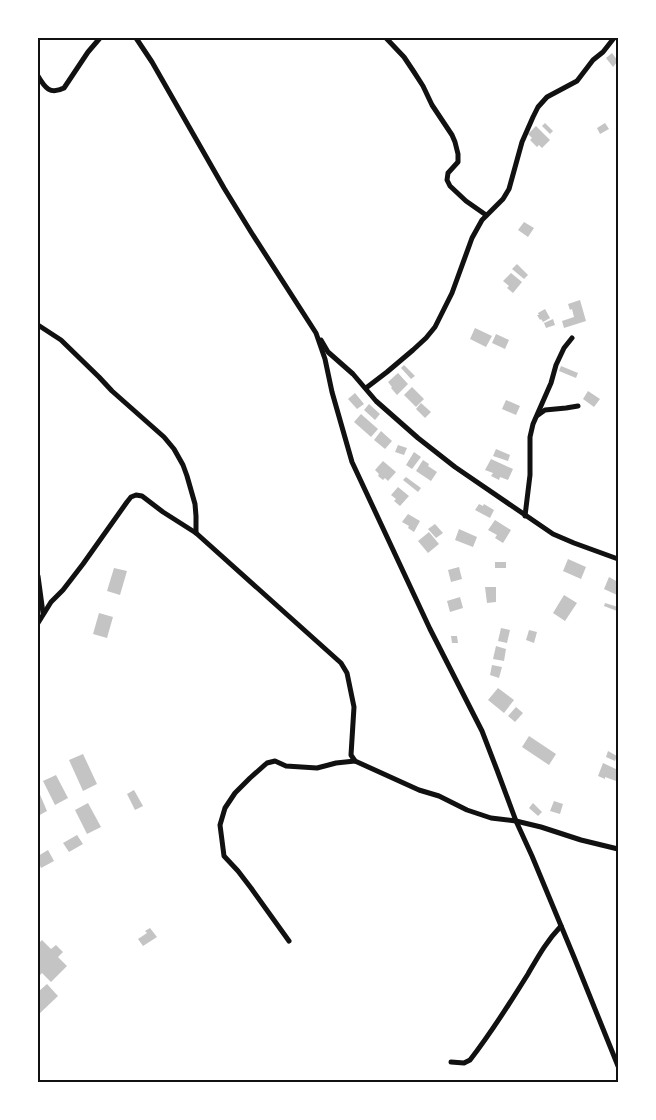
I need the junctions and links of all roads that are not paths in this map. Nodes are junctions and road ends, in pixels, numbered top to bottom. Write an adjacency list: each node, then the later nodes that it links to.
1 (100, 38): 5 (street)
2 (136, 38): 8 (street)
3 (386, 38): 6 (street)
4 (614, 38): 6 (street)
5 (38, 76)
6 (486, 215): 10 (street)
7 (38, 325): 14 (street)
8 (316, 333): 10 (street); 20 (street)
9 (572, 338): 12 (street)
10 (366, 388): 13 (street)
11 (578, 406): 12 (street)
12 (535, 417): 13 (street)
13 (525, 516): 15 (street)
14 (196, 533): 17 (street); 19 (street)
15 (618, 559)
16 (38, 579): 17 (street)
17 (43, 613): 18 (street)
18 (38, 623)
19 (355, 761): 20 (street); 25 (street)
20 (516, 821): 22 (street); 24 (street)
21 (618, 844): 22 (street)
22 (610, 847): 23 (street)
23 (618, 849)
24 (561, 926): 26 (street); 27 (street)
25 (289, 941)
26 (451, 1062)
27 (618, 1066)

